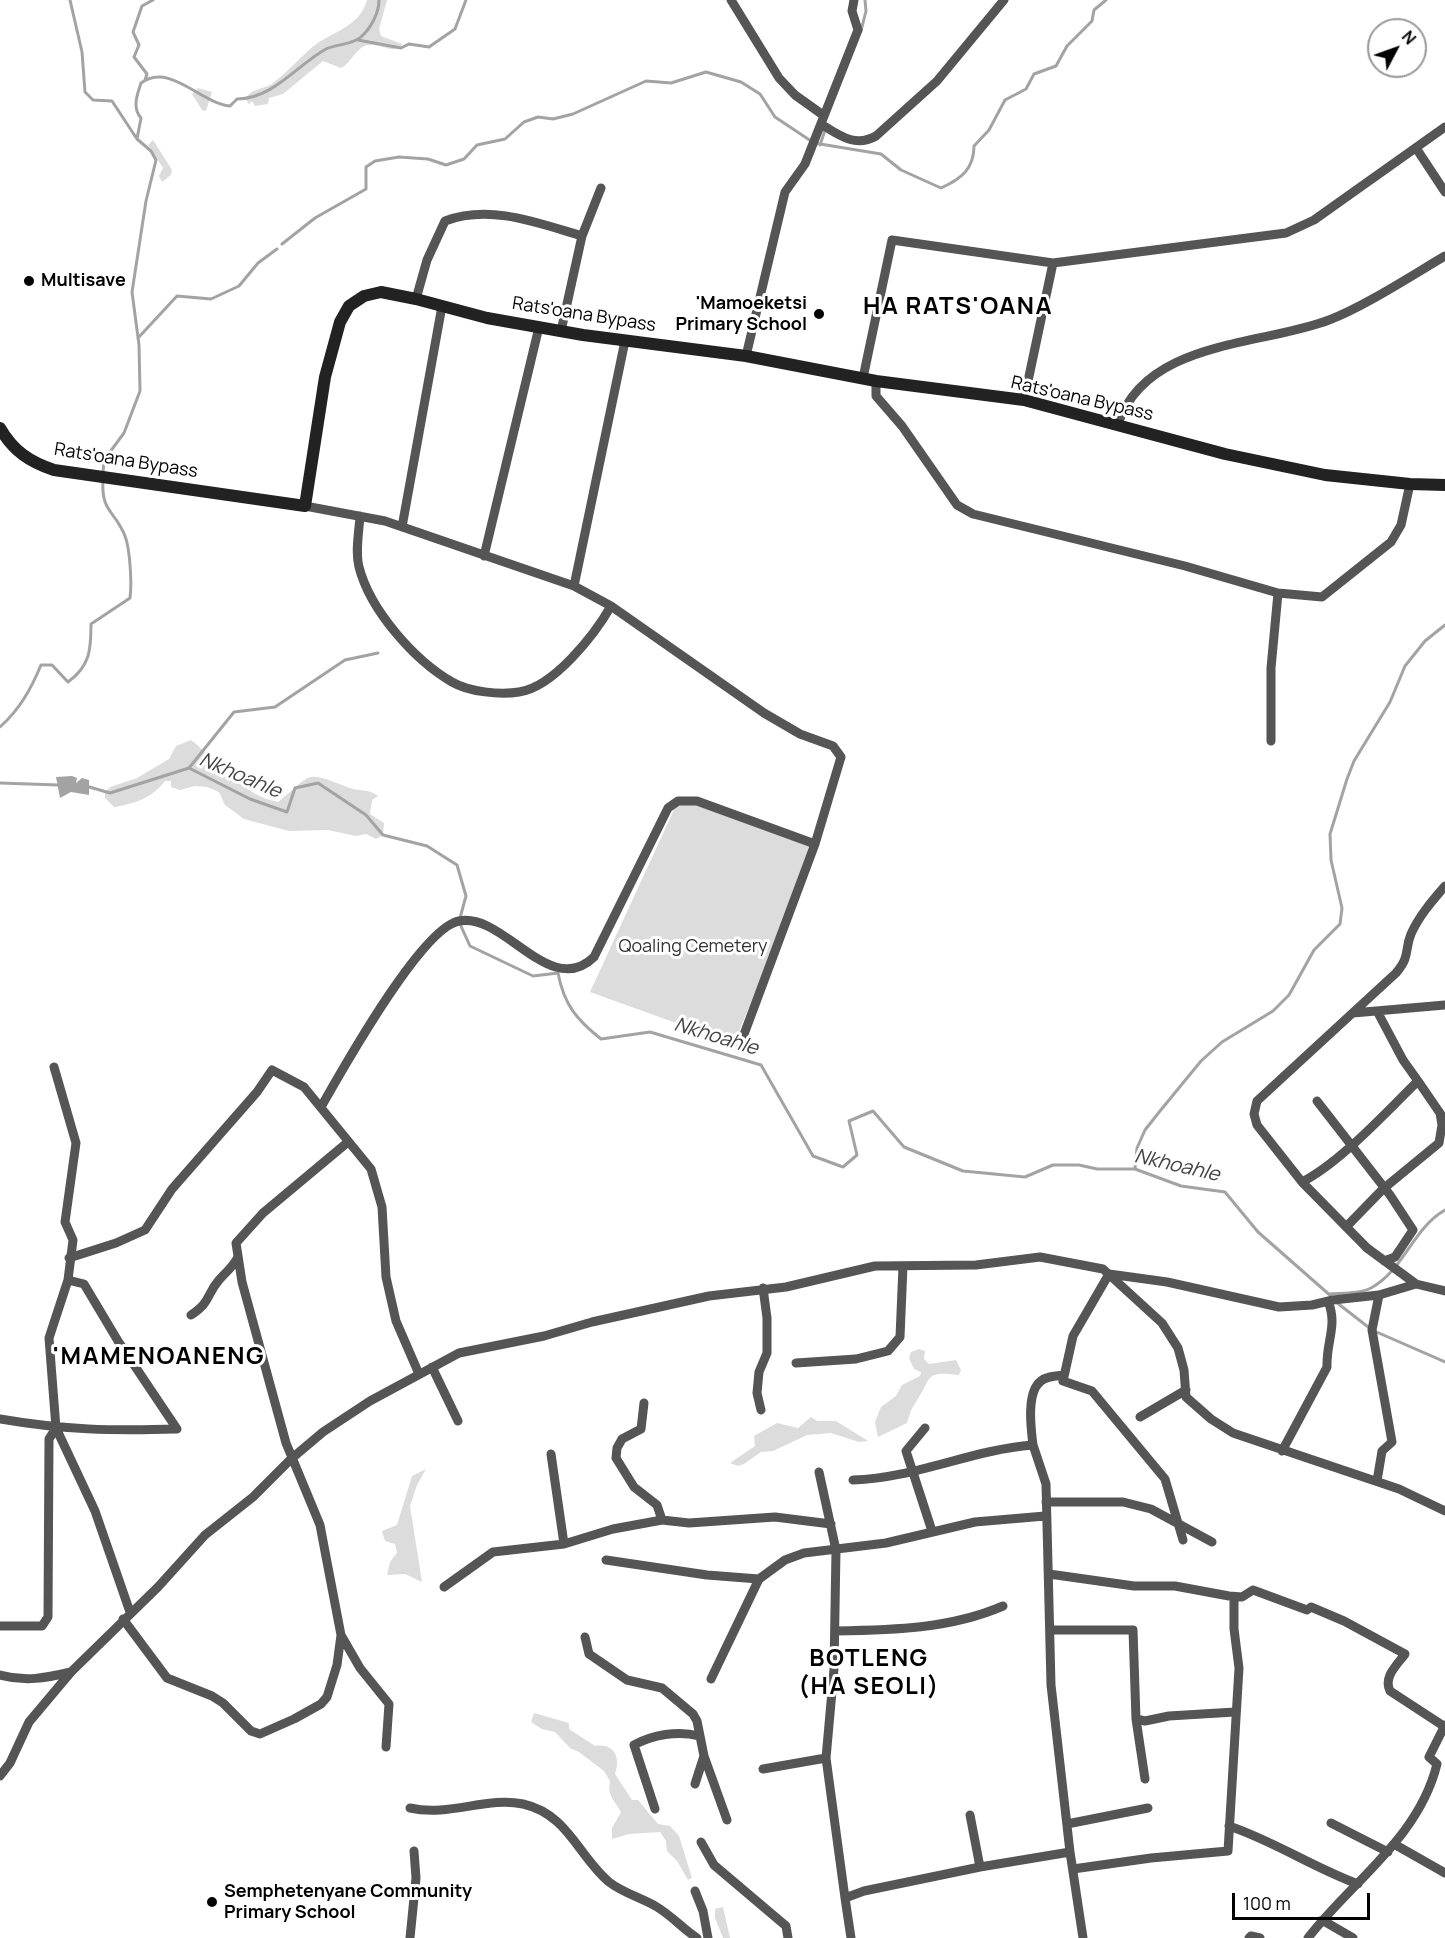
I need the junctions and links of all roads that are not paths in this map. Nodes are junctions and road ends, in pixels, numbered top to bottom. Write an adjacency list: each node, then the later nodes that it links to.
1 (731, 0): 4 (street)
2 (854, 0): 4 (street)
3 (1004, 0): 4 (street)
4 (822, 119): 17 (street)
5 (1445, 127): 6 (street)
6 (1416, 148): 8 (street); 11 (street)
7 (601, 188): 9 (street)
8 (1445, 192)
9 (582, 236): 12 (street); 15 (street)
10 (1445, 256): 20 (street)
11 (1053, 263): 18 (street); 19 (street)
12 (416, 299): 13 (street, Rats'oana Bypass); 24 (street, Rats'oana Bypass)
13 (442, 306): 14 (street, Rats'oana Bypass); 26 (street)
14 (539, 327): 15 (street, Rats'oana Bypass); 27 (street)
15 (561, 332): 16 (street, Rats'oana Bypass)
16 (624, 341): 17 (street, Rats'oana Bypass); 28 (street)
17 (746, 356): 18 (street, Rats'oana Bypass)
18 (869, 379): 19 (street, Rats'oana Bypass); 29 (street)
19 (1024, 400): 20 (street, Rats'oana Bypass)
20 (1118, 424): 22 (street, Rats'oana Bypass)
21 (0, 428): 24 (street, Rats'oana Bypass)
22 (1410, 484): 23 (street, Rats'oana Bypass); 29 (street)
23 (1445, 485)
24 (304, 506): 25 (street)
25 (360, 516): 26 (street); 30 (street)
26 (402, 527): 27 (street)
27 (484, 556): 28 (street)
28 (574, 586): 30 (street)
29 (1278, 593): 31 (street)
30 (611, 606): 32 (street)
31 (1270, 741)
32 (815, 844): 37 (street); 41 (street)
33 (1445, 886): 36 (street)
34 (1445, 1005): 35 (street)
35 (1377, 1011): 36 (street); 39 (street)
36 (1353, 1013): 45 (street)
37 (740, 1045)
38 (54, 1066): 49 (street)
39 (1418, 1081): 42 (street); 44 (street)
40 (1317, 1101): 44 (street)
41 (321, 1107): 43 (street); 49 (street)
42 (1442, 1116): 46 (street)
43 (348, 1142): 48 (street); 62 (street)
44 (1350, 1144): 45 (street); 46 (street)
45 (1302, 1182): 47 (street)
46 (1383, 1189): 47 (street); 50 (street)
47 (1346, 1227): 50 (street)
48 (238, 1257): 59 (street); 75 (street)
49 (69, 1258): 53 (street)
50 (1384, 1261): 54 (street)
51 (903, 1266): 52 (street); 55 (street); 60 (street)
52 (1109, 1274): 58 (street); 63 (street); 64 (street)
53 (68, 1280): 70 (street); 70 (street)
54 (1416, 1284): 56 (street); 57 (street)
55 (763, 1288): 61 (street); 66 (street)
56 (1445, 1291)
57 (1379, 1295): 58 (street); 79 (street)
58 (1328, 1301): 73 (street)
59 (191, 1315)
60 (796, 1363)
61 (432, 1367): 62 (street); 69 (street)
62 (419, 1374): 75 (street)
63 (1064, 1375): 72 (street); 85 (street)
64 (1186, 1390): 67 (street); 73 (street)
65 (644, 1403): 83 (street)
66 (761, 1410)
67 (1140, 1417)
68 (0, 1419): 70 (street)
69 (458, 1421)
70 (56, 1428): 97 (street); 99 (street)
71 (925, 1428): 77 (street)
72 (1033, 1445): 77 (street); 80 (street)
73 (1282, 1451): 79 (street)
74 (551, 1454): 89 (street)
75 (291, 1459): 97 (street); 102 (street)
76 (819, 1472): 84 (street)
77 (912, 1473): 78 (street); 86 (street)
78 (853, 1480)
79 (1377, 1481): 81 (street)
80 (1046, 1502): 82 (street); 85 (street)
81 (1445, 1511)
82 (1045, 1516): 86 (street); 92 (street)
83 (662, 1520): 84 (street); 89 (street)
84 (831, 1524): 90 (street)
85 (1180, 1525): 87 (street); 88 (street)
86 (932, 1531): 90 (street)
87 (1183, 1540)
88 (1212, 1542)
89 (564, 1544): 94 (street)
90 (836, 1550): 93 (street); 101 (street)
91 (606, 1560): 93 (street)
92 (1049, 1574): 95 (street); 100 (street)
93 (759, 1579): 106 (street)
94 (444, 1587)
95 (1234, 1597): 107 (street); 109 (street)
96 (1003, 1606): 101 (street)
97 (130, 1612): 98 (street)
98 (123, 1619): 102 (street); 104 (street)
99 (0, 1626)
100 (1052, 1630): 108 (street); 125 (street)
101 (835, 1631): 113 (street)
102 (341, 1635): 111 (street)
103 (585, 1637): 110 (street)
104 (71, 1672): 105 (street); 116 (street)
105 (0, 1675)
106 (711, 1679)
107 (1235, 1712): 108 (street); 126 (street)
108 (1136, 1719): 117 (street)
109 (1445, 1726): 115 (street)
110 (699, 1736): 112 (street); 121 (street)
111 (386, 1747)
112 (704, 1756): 118 (street); 123 (street)
113 (826, 1758): 114 (street); 136 (street)
114 (763, 1769)
115 (1441, 1771): 128 (street)
116 (0, 1776)
117 (1145, 1779)
118 (694, 1784)
119 (410, 1808): 139 (street)
120 (1148, 1808): 125 (street)
121 (655, 1809)
122 (970, 1815): 131 (street)
123 (726, 1820)
124 (1331, 1823): 128 (street)
125 (1066, 1824): 130 (street)
126 (1230, 1826): 132 (street); 134 (street)
127 (701, 1842): 141 (street)
128 (1391, 1848): 133 (street); 134 (street)
129 (414, 1851): 138 (street)
130 (1070, 1852): 131 (street); 132 (street)
131 (980, 1867): 136 (street)
132 (1073, 1869): 143 (street)
133 (1445, 1873)
134 (1358, 1884): 137 (street)
135 (695, 1891): 140 (street)
136 (845, 1898): 142 (street)
137 (1322, 1920): 146 (street); 147 (street)
138 (410, 1938)
139 (697, 1938)
140 (708, 1938)
141 (788, 1938)
142 (851, 1938)
143 (1083, 1938)
144 (1250, 1938): 145 (street)
145 (1260, 1938)
146 (1308, 1938)
147 (1353, 1938)

